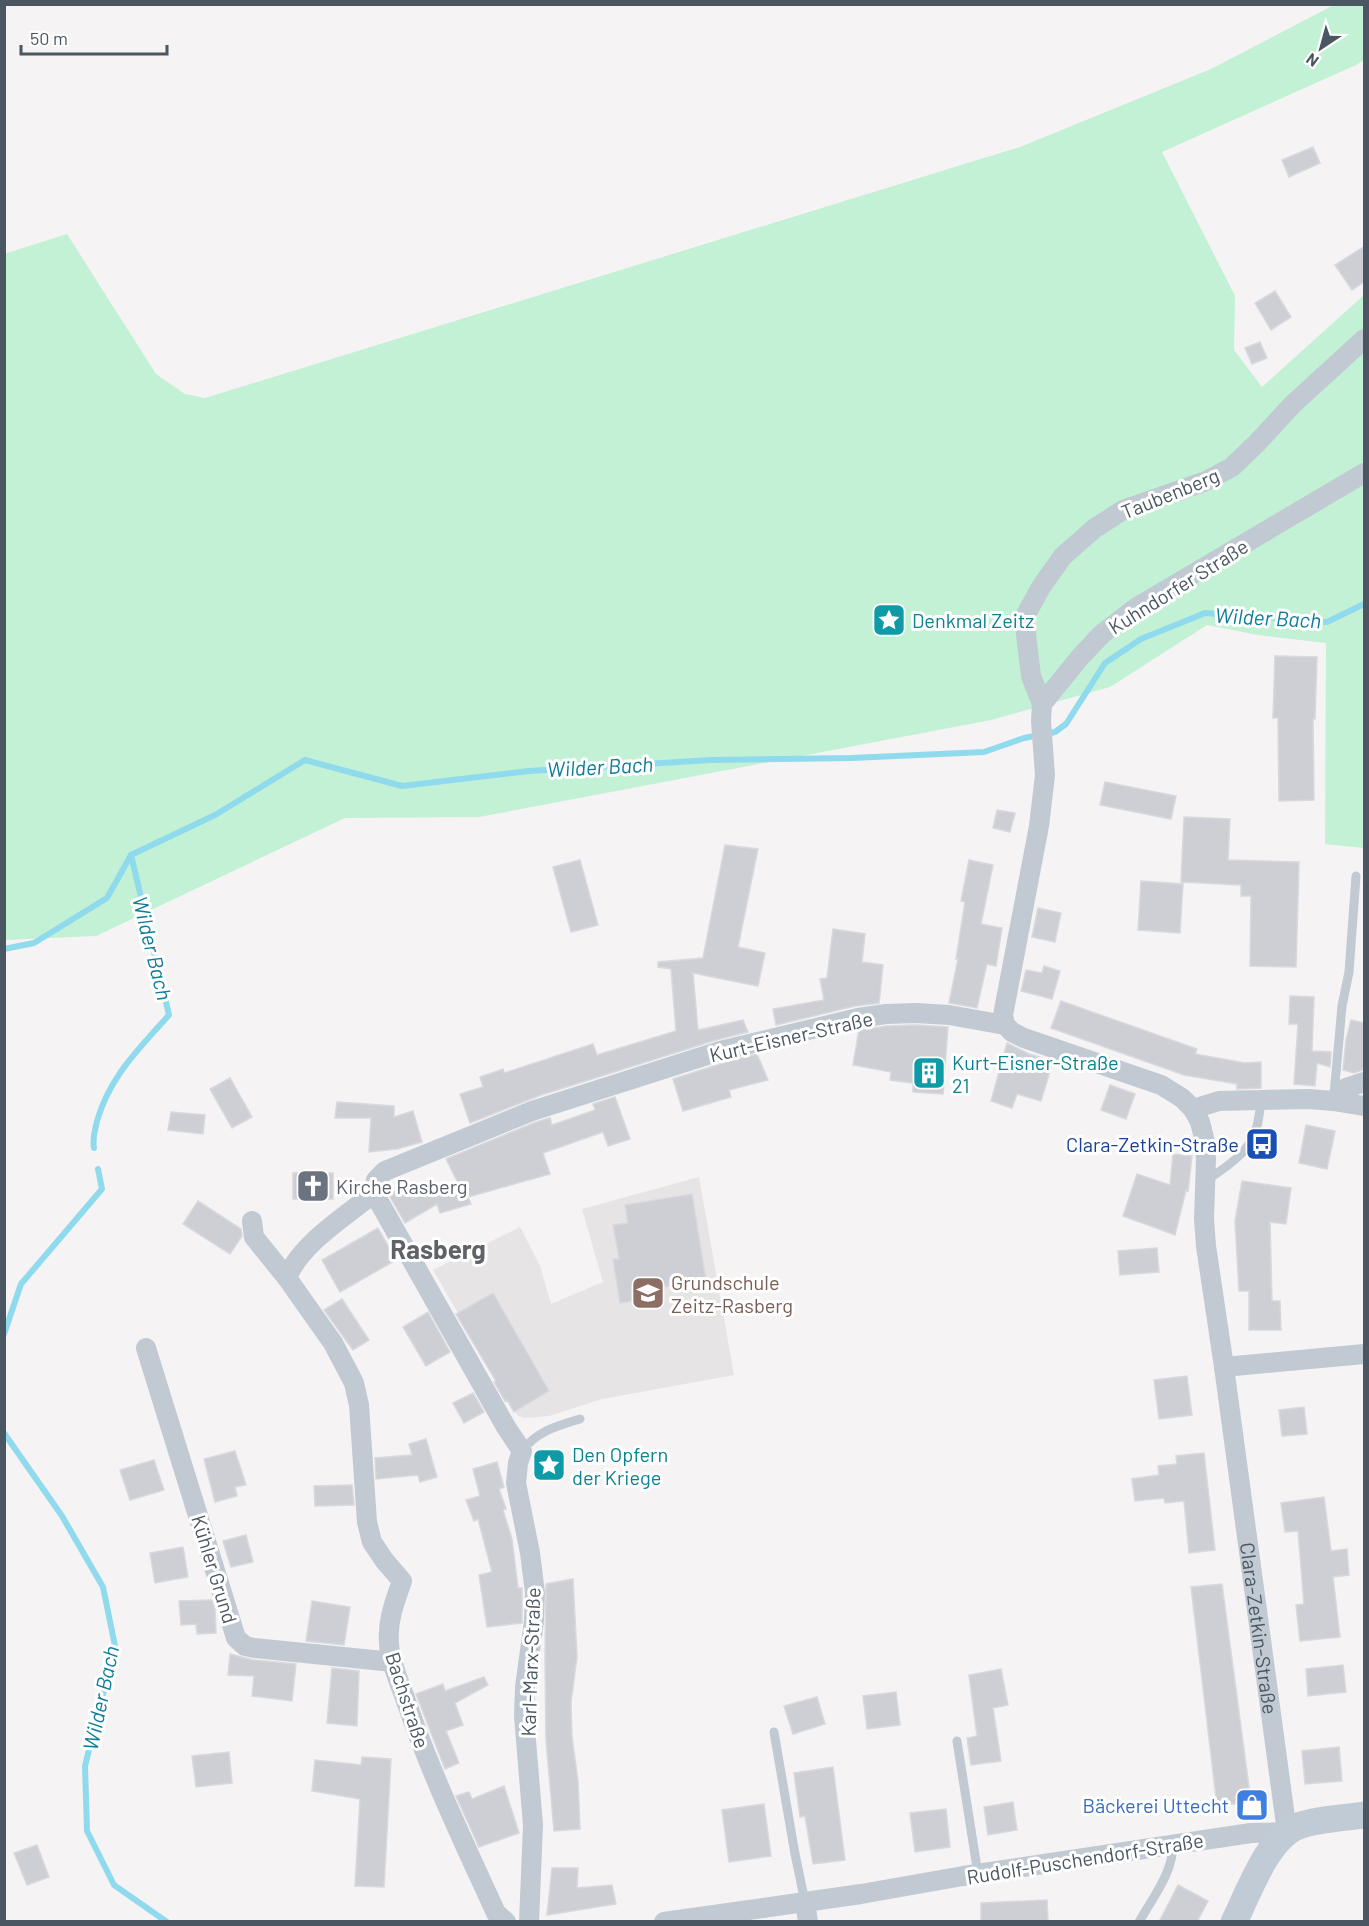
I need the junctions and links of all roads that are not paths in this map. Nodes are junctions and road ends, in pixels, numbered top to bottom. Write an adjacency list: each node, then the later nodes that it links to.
1 (1365, 339): 3 (street, Taubenberg)
2 (1365, 473): 3 (street, Kuhndorfer Straße)
3 (1042, 712): 5 (street)
4 (1356, 876): 8 (lane)
5 (1005, 1025): 10 (street, Kurt-Eisner-Straße); 12 (street, Kurt-Eisner-Straße)
6 (1365, 1082): 8 (street)
7 (1261, 1100): 8 (street); 10 (street); 11 (lane)
8 (1333, 1101): 9 (street)
9 (1365, 1106)
10 (1193, 1109): 11 (street, Clara-Zetkin-Straße)
11 (1205, 1180): 17 (street, Clara-Zetkin-Straße)
12 (374, 1193): 14 (street); 19 (street)
13 (252, 1221): 14 (street, Bachstraße)
14 (287, 1278): 20 (street, Bachstraße)
15 (146, 1348): 20 (street, Kühler Grund)
16 (1365, 1354): 17 (street)
17 (1224, 1367): 24 (street, Clara-Zetkin-Straße)
18 (580, 1419): 19 (lane)
19 (522, 1451): 29 (street, Karl-Marx-Straße)
20 (393, 1662): 28 (street, Bachstraße)
21 (774, 1732): 27 (lane)
22 (957, 1742): 26 (lane)
23 (1365, 1815): 24 (street, Rudolf-Puschendorf-Straße)
24 (1287, 1832): 25 (street, Rudolf-Puschendorf-Straße); 33 (street)
25 (1173, 1844): 26 (street, Rudolf-Puschendorf-Straße); 32 (lane)
26 (978, 1874): 27 (street, Rudolf-Puschendorf-Straße)
27 (805, 1902): 30 (street, Rudolf-Puschendorf-Straße); 31 (street)
28 (506, 1922)
29 (529, 1922)
30 (664, 1922)
31 (808, 1922)
32 (1139, 1922)
33 (1234, 1922)

